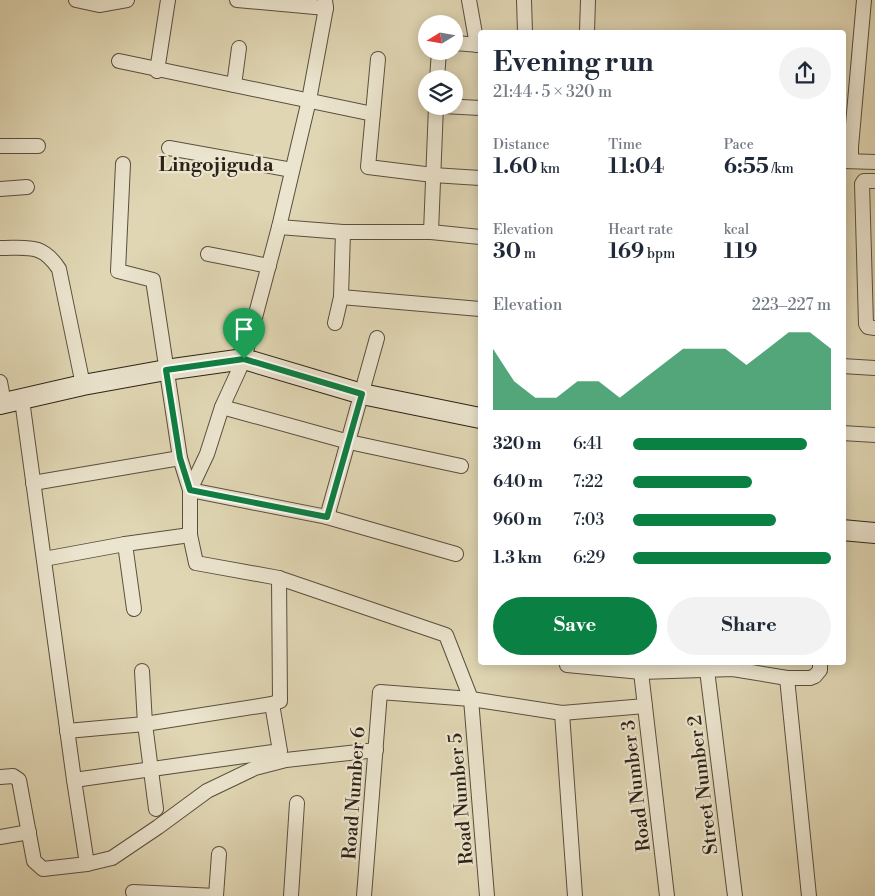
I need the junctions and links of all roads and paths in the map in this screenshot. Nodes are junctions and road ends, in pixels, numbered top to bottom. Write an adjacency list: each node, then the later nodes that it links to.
1 (76, 0): 2 (street)
2 (127, 0)
3 (168, 0): 18 (street)
4 (237, 0): 9 (street)
5 (469, 0): 12 (street)
6 (524, 0): 10 (street)
7 (588, 0): 11 (street)
8 (864, 0): 28 (street)
9 (325, 4): 20 (street)
10 (525, 30)
11 (587, 30)
12 (478, 40)
13 (463, 44): 14 (street)
14 (478, 45)
15 (239, 48): 19 (street)
16 (378, 59): 23 (street)
17 (119, 62): 18 (street)
18 (157, 70): 19 (street)
19 (234, 85): 20 (street)
20 (309, 100): 23 (street); 31 (street)
21 (463, 107): 22 (street)
22 (478, 108)
23 (372, 114): 32 (street)
24 (436, 115): 32 (street)
25 (0, 146): 26 (street)
26 (38, 146)
27 (169, 148): 31 (street)
28 (847, 161): 29 (street)
29 (875, 162)
30 (123, 164): 52 (street)
31 (292, 170): 37 (street)
32 (433, 175): 33 (street); 39 (street)
33 (478, 178)
34 (875, 181): 47 (street)
35 (27, 187): 36 (street)
36 (0, 188)
37 (279, 227): 38 (street); 43 (street)
38 (343, 232): 39 (street); 44 (street)
39 (431, 232): 40 (street)
40 (478, 237)
41 (0, 248): 54 (street)
42 (208, 254): 43 (street)
43 (269, 266): 49 (street)
44 (341, 297): 45 (street); 46 (street)
45 (478, 309)
46 (335, 323)
47 (875, 328)
48 (377, 338): 55 (street)
49 (244, 359): 52 (street); 55 (street); 57 (street)
50 (846, 366): 51 (street)
51 (875, 368)
52 (166, 370): 54 (street); 62 (street)
53 (0, 382): 56 (street)
54 (83, 385): 56 (street)
55 (362, 394): 58 (street); 61 (street)
56 (9, 403): 64 (street)
57 (222, 406): 61 (street); 65 (street)
58 (478, 418)
59 (846, 433): 60 (street)
60 (875, 434)
61 (349, 442): 63 (street); 66 (street)
62 (180, 458): 64 (street); 65 (street)
63 (461, 466)
64 (34, 483): 74 (street)
65 (190, 490): 66 (street); 71 (street)
66 (327, 517): 73 (street)
67 (846, 518): 68 (street)
68 (875, 519)
69 (846, 530): 70 (street)
70 (875, 533)
71 (190, 535): 72 (street); 75 (street, Road Number 5)
72 (125, 544): 74 (street); 76 (street)
73 (456, 554)
74 (44, 559): 89 (street)
75 (279, 578): 84 (street, Road Number 5); 85 (street)
76 (134, 609)
77 (567, 665): 82 (street)
78 (820, 665): 83 (street)
79 (658, 667): 80 (street); 82 (street)
80 (707, 670): 83 (street); 107 (street, Street Number 2)
81 (142, 671): 88 (street)
82 (641, 672): 86 (street, Road Number 3)
83 (787, 678): 108 (street)
84 (471, 699): 87 (street); 90 (street, Road Number 6); 104 (street, Road Number 5)
85 (272, 704): 88 (street); 91 (street)
86 (645, 706): 87 (street); 106 (street, Road Number 3)
87 (562, 713): 105 (street)
88 (145, 724): 89 (street); 91 (street)
89 (67, 731): 93 (street)
90 (376, 750): 99 (street); 103 (street, Road Number 6)
91 (151, 769): 93 (street); 95 (street)
92 (0, 777): 96 (street)
93 (74, 780): 99 (street)
94 (297, 803): 102 (street)
95 (156, 809)
96 (29, 832): 97 (street); 99 (street)
97 (0, 837)
98 (219, 854): 101 (street)
99 (87, 864)
100 (133, 892): 101 (street)
101 (216, 896)
102 (291, 896)
103 (364, 896)
104 (487, 896)
105 (575, 896)
106 (667, 896)
107 (735, 896)
108 (809, 896)

